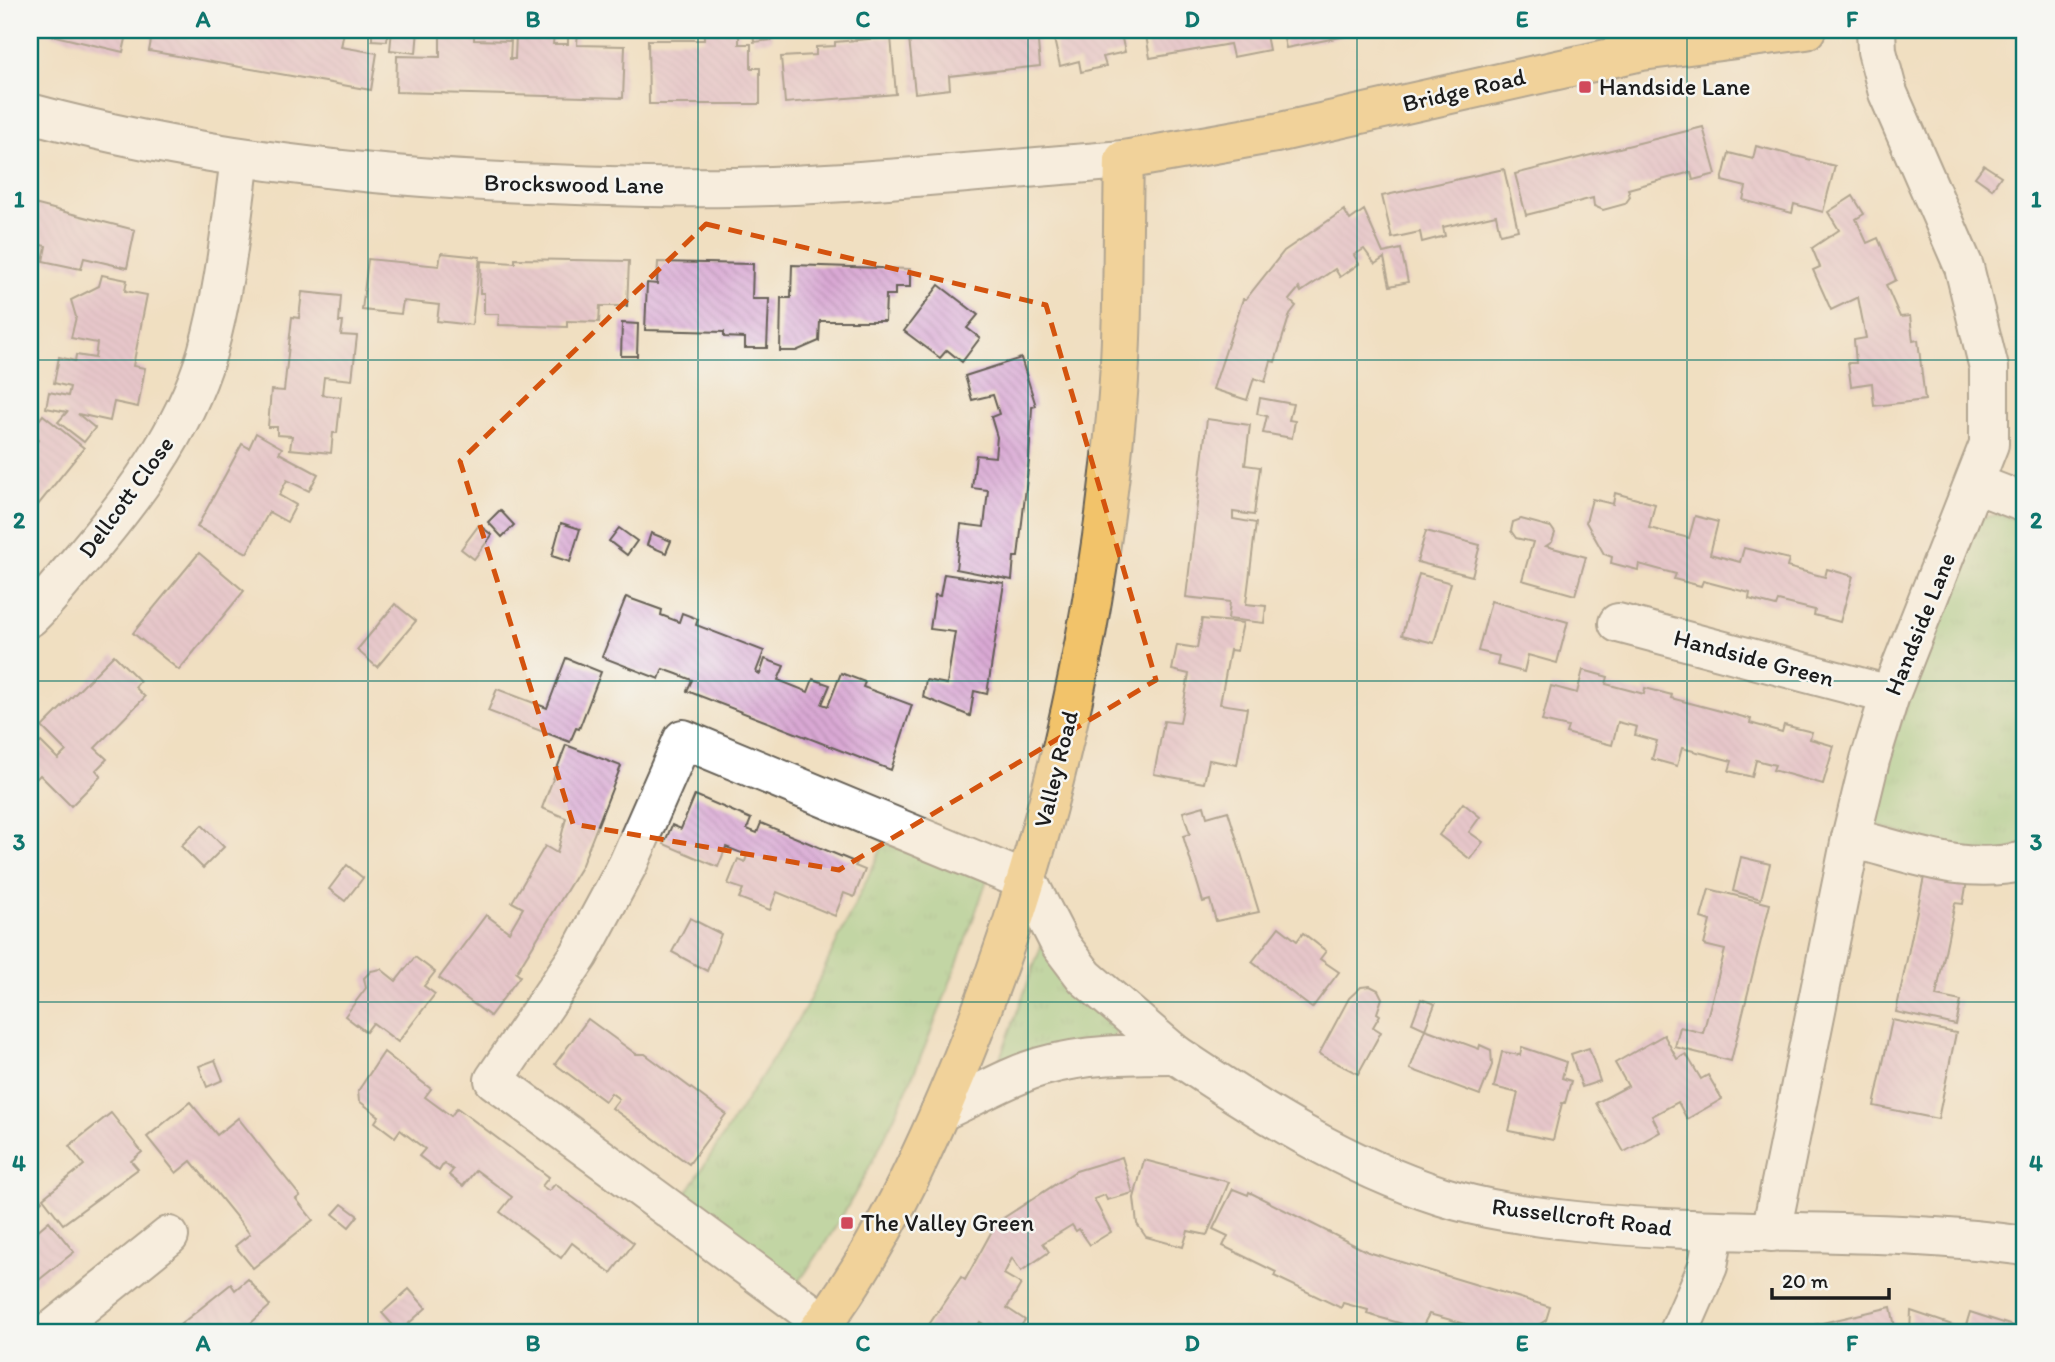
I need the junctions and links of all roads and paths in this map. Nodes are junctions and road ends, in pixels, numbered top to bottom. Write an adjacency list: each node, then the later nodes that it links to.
1 (1805, 30): 5 (main road, Bridge Road)
2 (1876, 30): 6 (street, Handside Lane)
3 (30, 113): 4 (street, Brockswood Lane)
4 (240, 159): 5 (street, Brockswood Lane); 8 (street, Dellcott Close)
5 (1124, 160): 13 (main road, Valley Road)
6 (1976, 484): 7 (street); 10 (street, Handside Lane)
7 (2025, 503)
8 (30, 617)
9 (1618, 623): 10 (street, Handside Green)
10 (1890, 695): 11 (street, Handside Lane)
11 (1851, 838): 12 (street); 17 (street, Handside Lane)
12 (2025, 861)
13 (1028, 882): 14 (street, Russellcroft Road); 15 (main road, Valley Road); 20 (street)
14 (1175, 1054): 15 (street); 16 (street, Russellcroft Road)
15 (940, 1112): 20 (main road, Valley Road)
16 (1714, 1232): 17 (street, Russellcroft Road); 22 (street)
17 (1771, 1232): 19 (street, Russellcroft Road)
18 (169, 1236): 21 (street)
19 (2025, 1246)
20 (820, 1328)
21 (50, 1332)
22 (1679, 1332)

